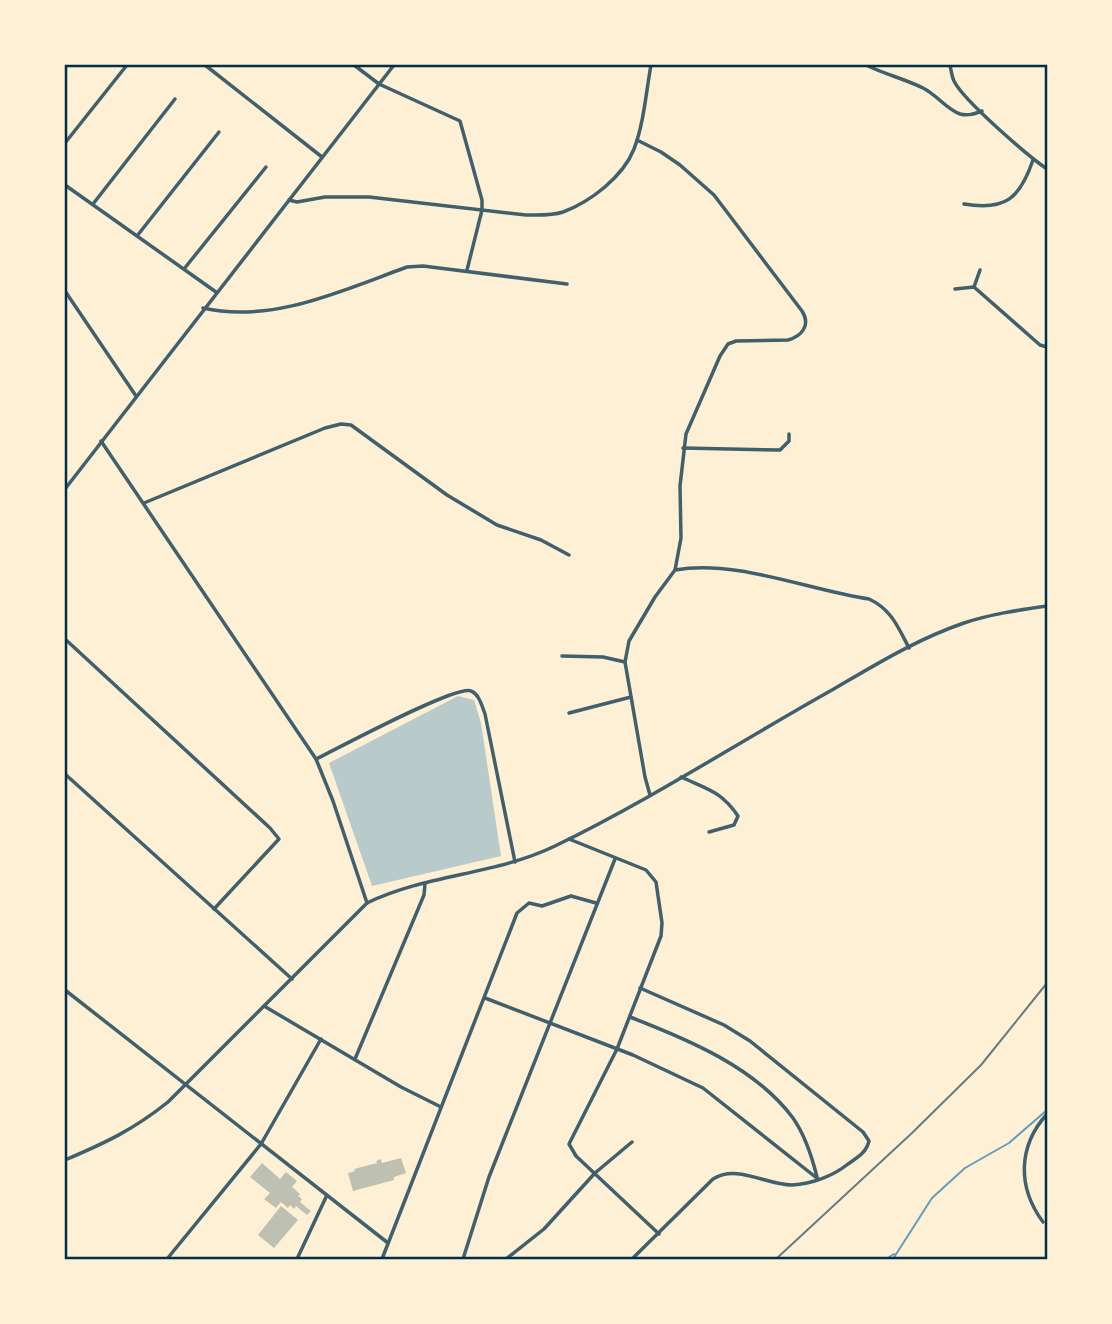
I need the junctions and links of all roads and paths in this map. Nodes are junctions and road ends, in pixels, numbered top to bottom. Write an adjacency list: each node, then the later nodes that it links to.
1 (127, 65): 13 (street)
2 (205, 65): 14 (street)
3 (354, 65): 8 (street)
4 (394, 65): 8 (street)
5 (651, 65): 12 (street)
6 (866, 65): 10 (street)
7 (950, 65): 10 (street)
8 (379, 84): 14 (street); 22 (street)
9 (175, 99): 20 (street)
10 (982, 111): 15 (street)
11 (219, 132): 23 (street)
12 (637, 140): 22 (street); 37 (street)
13 (65, 143)
14 (322, 158): 19 (street)
15 (1033, 160): 17 (street); 21 (street)
16 (266, 167): 24 (street)
17 (1047, 169)
18 (65, 185): 20 (street)
19 (289, 200): 22 (street); 31 (street)
20 (93, 204): 23 (street)
21 (964, 204)
22 (482, 210): 25 (street)
23 (137, 236): 24 (street)
24 (184, 270): 31 (street)
25 (467, 270): 27 (street); 32 (street)
26 (980, 270): 28 (street)
27 (566, 284)
28 (974, 287): 29 (street); 33 (street)
29 (955, 289)
30 (65, 291): 34 (street)
31 (216, 292): 32 (street)
32 (203, 308): 34 (street)
33 (1047, 347)
34 (136, 396): 36 (street)
35 (789, 434): 37 (street)
36 (101, 441): 38 (street); 39 (street)
37 (683, 448): 41 (street)
38 (65, 489)
39 (144, 503): 40 (street); 49 (street)
40 (569, 555)
41 (675, 570): 44 (street); 46 (street)
42 (1047, 606): 44 (street)
43 (65, 639): 60 (street)
44 (909, 648): 51 (street)
45 (562, 656): 46 (street)
46 (625, 662): 47 (street)
47 (631, 696): 48 (street); 52 (street)
48 (569, 713)
49 (316, 759): 56 (street); 58 (street)
50 (65, 774): 60 (street)
51 (681, 777): 52 (street); 53 (street)
52 (650, 795): 54 (street)
53 (709, 832)
54 (569, 839): 55 (street); 56 (street)
55 (615, 859): 59 (street); 62 (street)
56 (515, 862): 57 (street)
57 (425, 884): 58 (street); 70 (street)
58 (367, 902): 61 (street)
59 (596, 904): 64 (street); 67 (street)
60 (214, 909): 61 (street)
61 (292, 979): 65 (street)
62 (640, 988): 66 (street); 79 (street)
63 (65, 990): 71 (street)
64 (485, 998): 67 (street); 72 (street)
65 (264, 1006): 68 (street); 71 (street)
66 (630, 1017): 69 (street); 79 (street)
67 (551, 1023): 69 (street); 87 (street)
68 (321, 1039): 70 (street); 75 (street)
69 (617, 1049): 78 (street); 79 (street)
70 (355, 1059): 72 (street)
71 (187, 1084): 75 (street); 77 (street)
72 (440, 1107): 83 (street)
73 (1047, 1114): 81 (street)
74 (632, 1142): 78 (street)
75 (261, 1144): 80 (street); 84 (street)
76 (65, 1153): 77 (street)
77 (66, 1160)
78 (595, 1173): 82 (street); 88 (street)
79 (818, 1179): 82 (street)
80 (327, 1195): 83 (street); 85 (street)
81 (1043, 1222)
82 (659, 1234): 89 (street)
83 (388, 1243): 86 (street)
84 (167, 1259)
85 (297, 1259)
86 (382, 1259)
87 (463, 1259)
88 (506, 1259)
89 (632, 1259)

